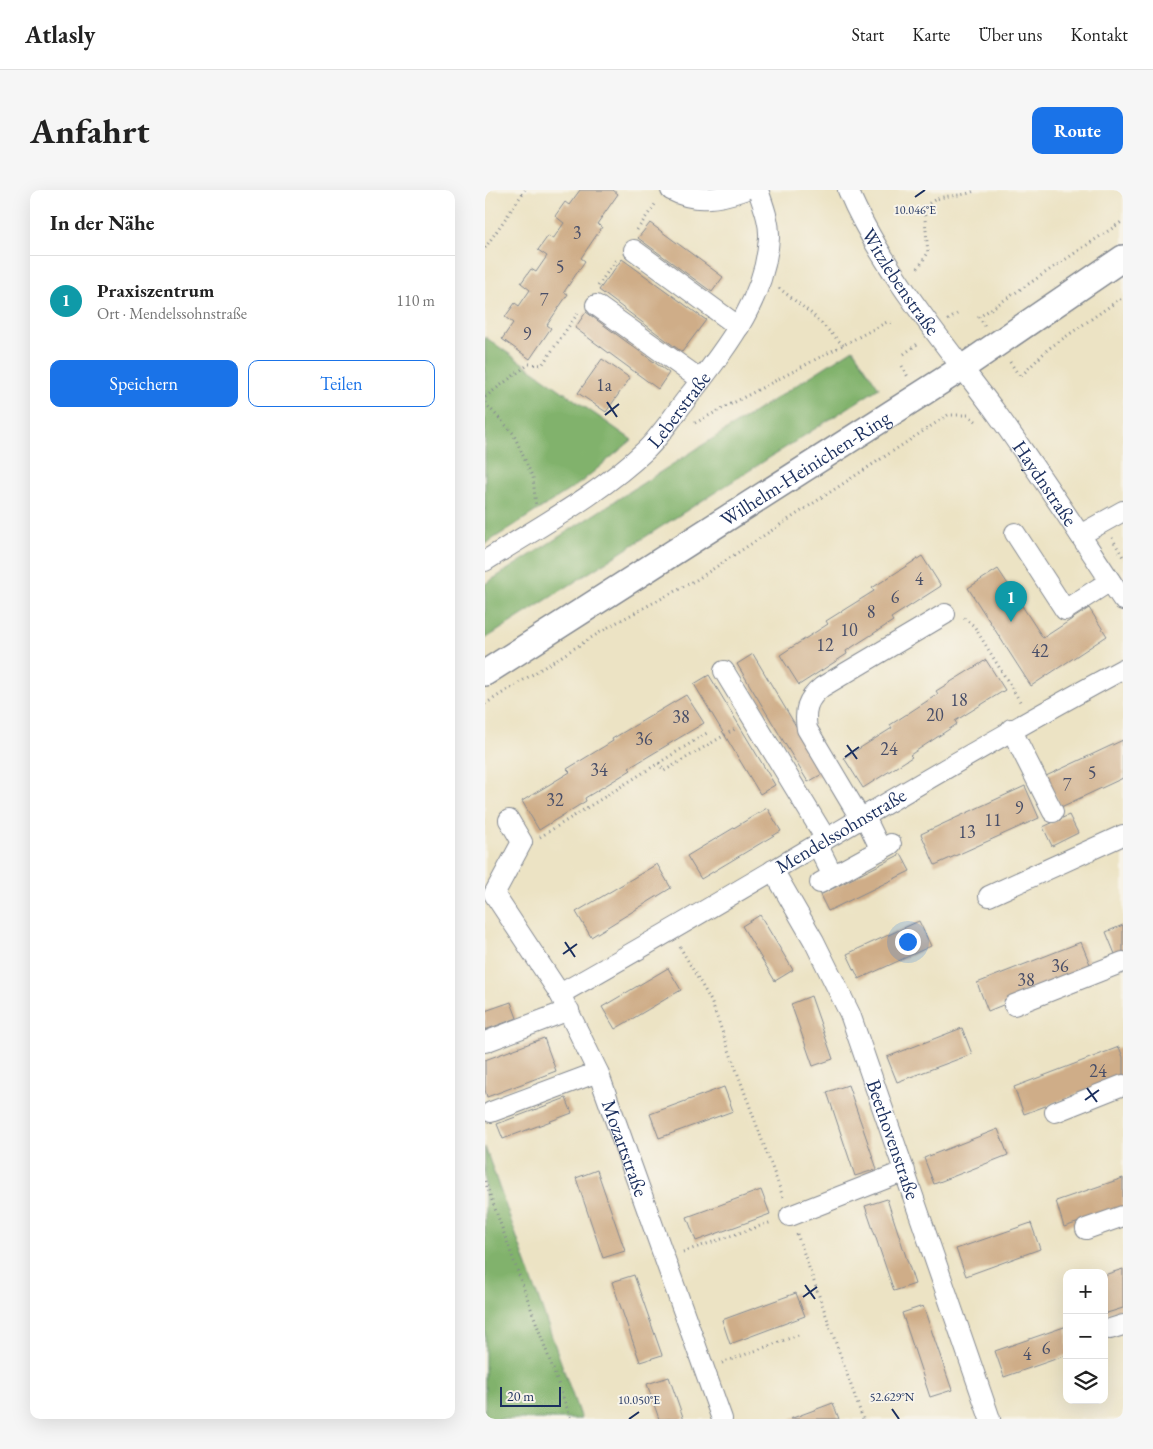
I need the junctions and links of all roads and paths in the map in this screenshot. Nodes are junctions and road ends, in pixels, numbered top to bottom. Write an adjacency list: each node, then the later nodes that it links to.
1 (525, 190): 9 (path)
2 (758, 190): 12 (street, Leberstraße)
3 (848, 190): 19 (street, Witzlebenstraße)
4 (976, 190): 11 (path)
5 (735, 192): 6 (street)
6 (665, 194): 8 (path)
7 (1123, 220): 15 (path)
8 (629, 247): 14 (path); 17 (street)
9 (485, 248)
10 (1123, 258): 19 (main road, Wilhelm-Heinichen-Ring)
11 (918, 268)
12 (761, 279): 17 (street, Leberstraße); 18 (path)
13 (1123, 298): 20 (path)
14 (590, 302): 21 (street); 22 (path)
15 (979, 317)
16 (894, 324): 18 (path)
17 (739, 327): 21 (street, Leberstraße)
18 (843, 345): 25 (path)
19 (962, 368): 29 (street, Haydnstraße); 38 (main road, Wilhelm-Heinichen-Ring)
20 (1020, 377)
21 (701, 380): 27 (street, Leberstraße)
22 (485, 397)
23 (485, 403): 27 (path)
24 (979, 424): 39 (path)
25 (690, 426)
26 (1123, 511): 29 (street)
27 (538, 528): 32 (street, Leberstraße)
28 (1015, 533): 33 (street)
29 (1080, 535): 33 (street, Haydnstraße)
30 (1119, 549): 31 (path)
31 (1123, 557)
32 (485, 561)
33 (1110, 581): 34 (street, Haydnstraße)
34 (1123, 600)
35 (945, 614): 41 (path); 46 (street)
36 (1123, 668): 41 (street, Mendelssohnstraße)
37 (724, 671): 40 (street)
38 (485, 673)
39 (485, 704)
40 (753, 718): 44 (path); 49 (street)
41 (1031, 719): 42 (street, Mendelssohnstraße)
42 (1011, 729): 45 (street); 46 (street, Mendelssohnstraße)
43 (707, 733): 44 (path)
44 (659, 763): 50 (path)
45 (1053, 812)
46 (862, 816): 49 (street, Mendelssohnstraße); 49 (street)
47 (509, 820): 50 (street)
48 (1123, 835): 52 (street)
49 (821, 841): 51 (street, Mendelssohnstraße)
50 (522, 842): 55 (street, Mozartstraße)
51 (773, 870): 53 (street, Mendelssohnstraße); 62 (street, Beethovenstraße)
52 (989, 896)
53 (671, 931): 55 (street, Mendelssohnstraße); 64 (path)
54 (1123, 962): 56 (street)
55 (565, 1002): 57 (street, Mendelssohnstraße); 58 (street, Mozartstraße)
56 (1014, 1005)
57 (485, 1042)
58 (598, 1072): 60 (street); 67 (street, Mozartstraße)
59 (1123, 1085): 61 (street)
60 (491, 1112)
61 (1055, 1112)
62 (905, 1171): 64 (street); 73 (street, Beethovenstraße)
63 (485, 1181): 70 (path)
64 (790, 1216): 67 (path); 72 (path)
65 (1123, 1216): 66 (street)
66 (1086, 1228)
67 (666, 1258): 69 (street, Mozartstraße)
68 (801, 1334): 69 (path)
69 (705, 1369): 71 (street, Mozartstraße)
70 (571, 1419)
71 (723, 1419)
72 (863, 1419)
73 (990, 1419)

